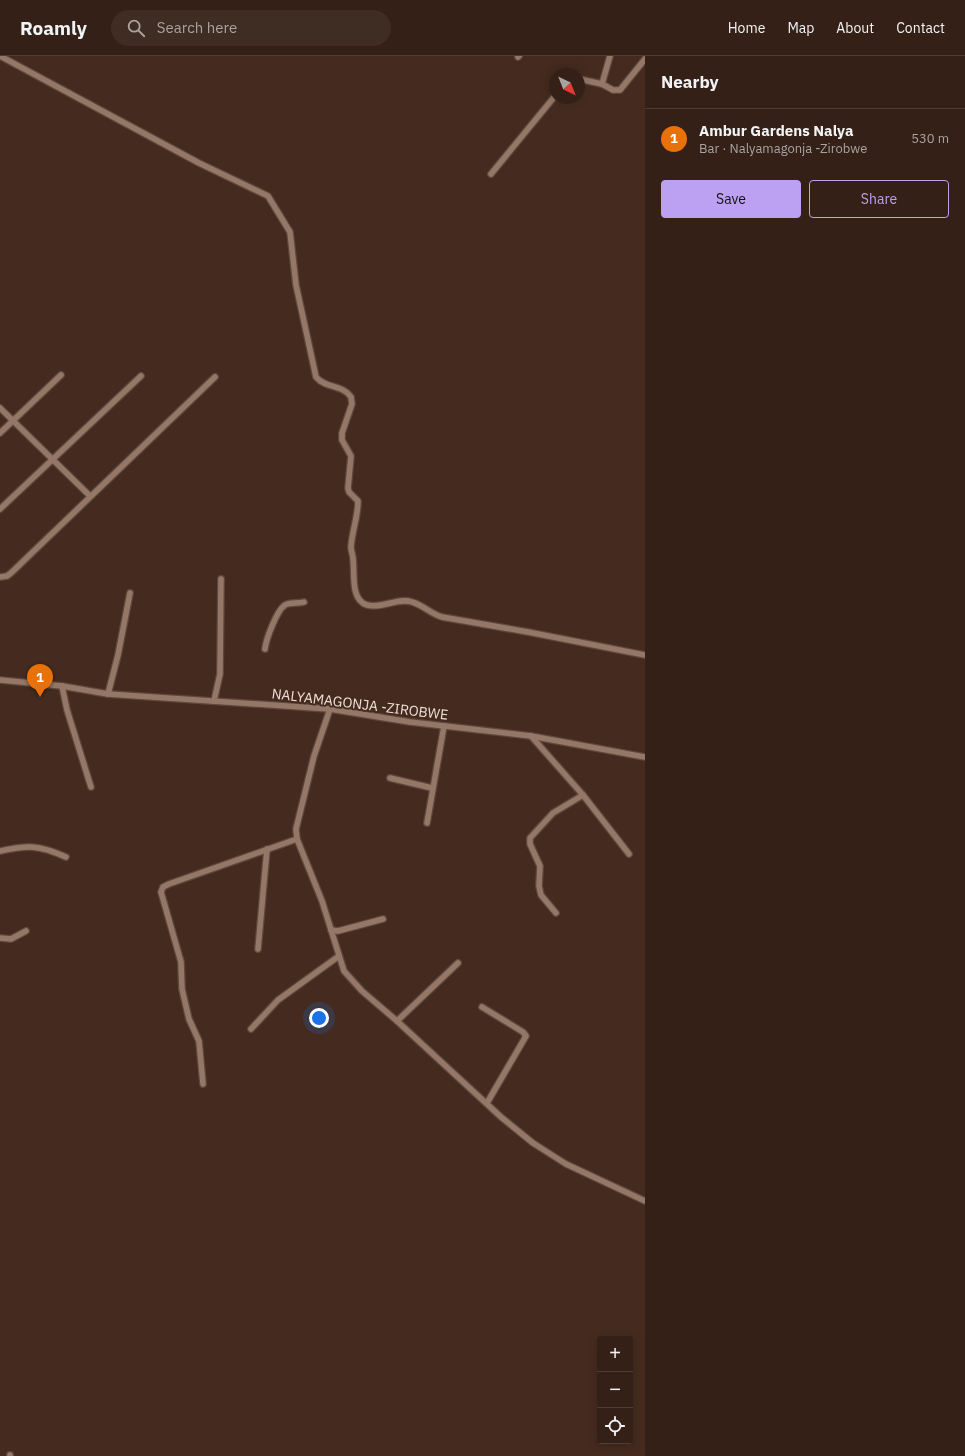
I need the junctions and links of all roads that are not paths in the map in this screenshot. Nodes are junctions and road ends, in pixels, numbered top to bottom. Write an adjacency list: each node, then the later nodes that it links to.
1 (0, 56): 22 (street)
2 (610, 56): 5 (street)
3 (645, 59): 5 (street)
4 (585, 80): 5 (street)
5 (602, 84)
6 (549, 103): 7 (street)
7 (491, 174)
8 (61, 375): 12 (street)
9 (141, 376): 14 (street)
10 (215, 377): 15 (street)
11 (0, 408): 12 (street)
12 (13, 420): 13 (street); 14 (street)
13 (0, 433)
14 (51, 459): 15 (street); 16 (street)
15 (90, 496): 17 (street)
16 (0, 509)
17 (0, 577)
18 (221, 579): 26 (street)
19 (130, 593): 25 (street)
20 (304, 602): 21 (street)
21 (265, 649)
22 (645, 655)
23 (0, 680): 24 (street, NALYAMAGONJA -ZIROBWE)
24 (62, 686): 25 (street, NALYAMAGONJA -ZIROBWE); 32 (street)
25 (108, 694): 26 (street, NALYAMAGONJA -ZIROBWE)
26 (214, 701): 27 (street, NALYAMAGONJA -ZIROBWE)
27 (330, 709): 28 (street, NALYAMAGONJA -ZIROBWE); 36 (street)
28 (444, 726): 29 (street, NALYAMAGONJA -ZIROBWE); 33 (street)
29 (531, 736): 30 (street, NALYAMAGONJA -ZIROBWE); 34 (street)
30 (645, 757)
31 (390, 778): 33 (street)
32 (91, 787)
33 (432, 788): 35 (street)
34 (583, 795): 39 (street); 41 (street)
35 (427, 823)
36 (297, 839): 37 (street); 43 (street)
37 (267, 849): 46 (street); 52 (street)
38 (0, 851): 40 (street)
39 (628, 854)
40 (66, 857)
41 (556, 913)
42 (383, 919): 43 (street)
43 (331, 930): 47 (street)
44 (26, 931): 45 (street)
45 (0, 938)
46 (258, 949)
47 (339, 956): 50 (street); 51 (street)
48 (458, 963): 50 (street)
49 (482, 1007): 53 (street)
50 (397, 1021): 53 (street)
51 (251, 1028)
52 (203, 1084)
53 (487, 1103): 54 (street)
54 (645, 1201)

